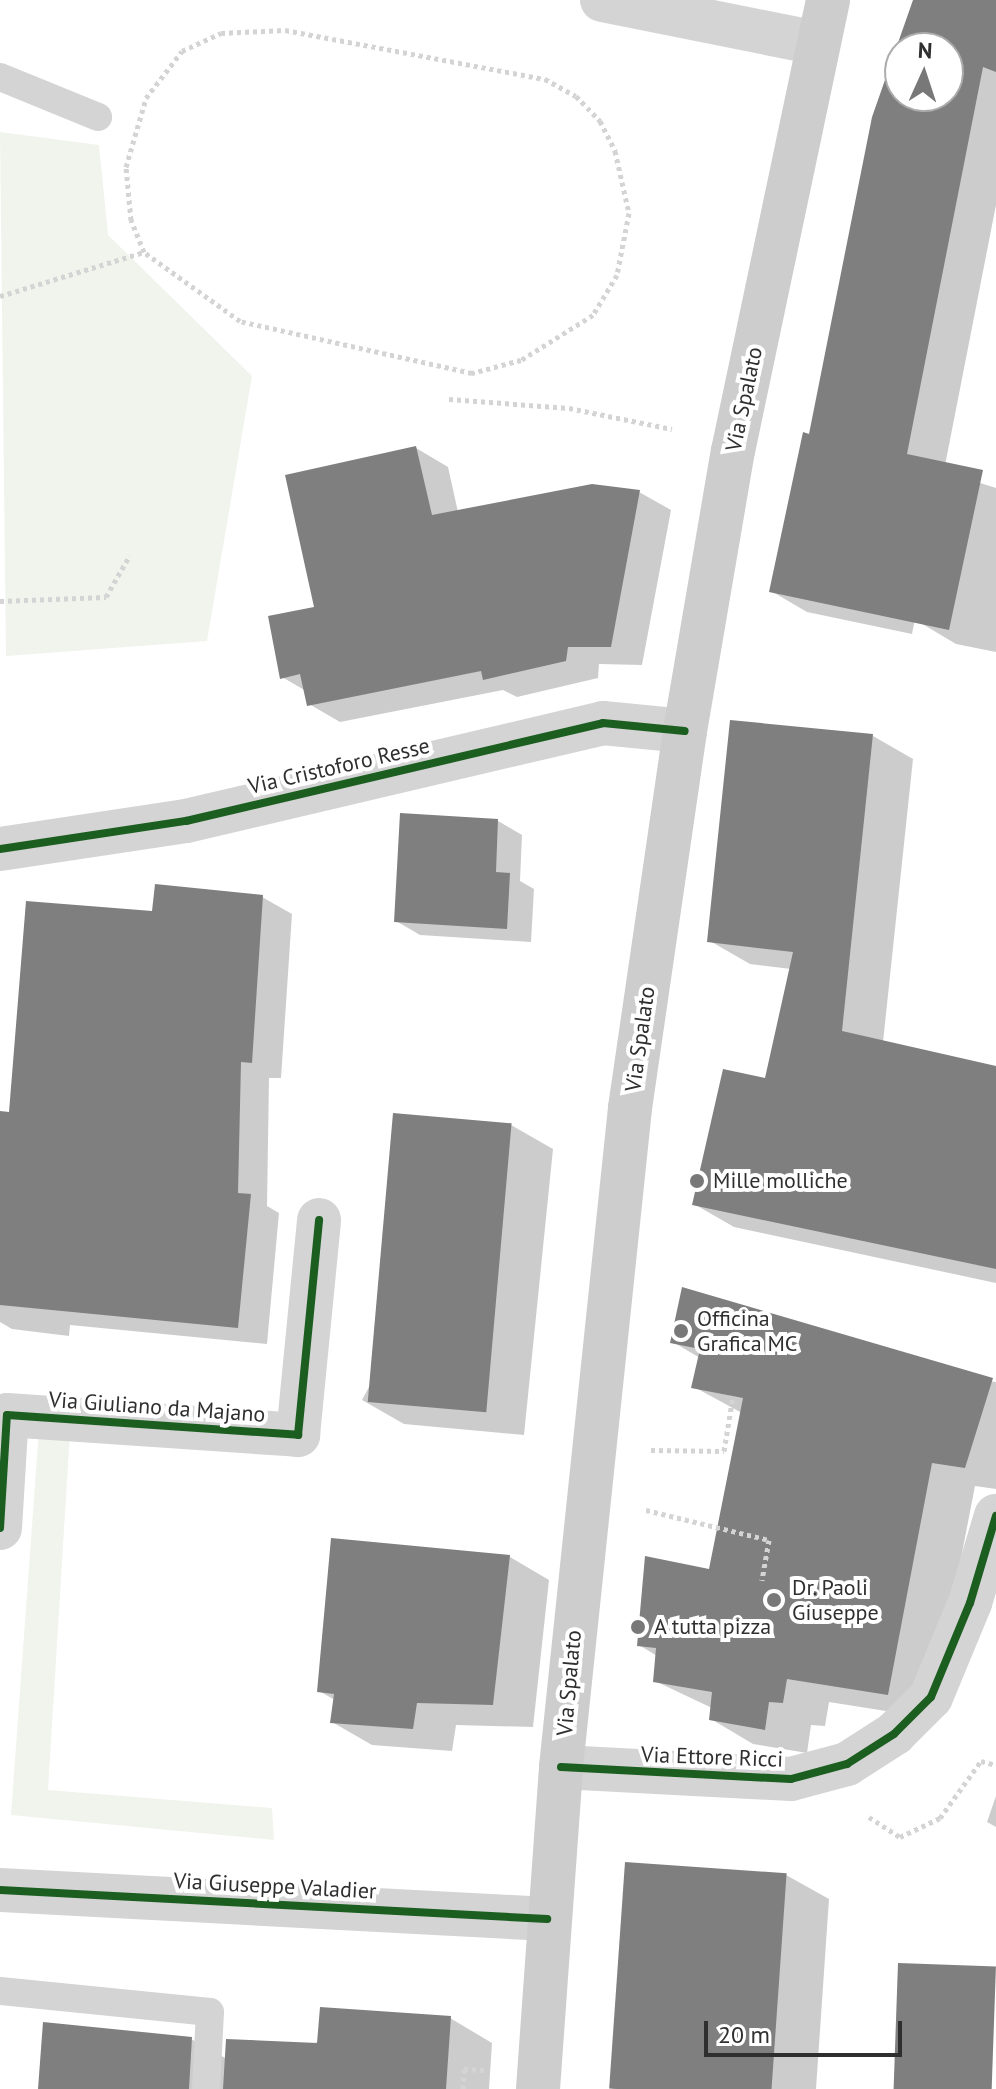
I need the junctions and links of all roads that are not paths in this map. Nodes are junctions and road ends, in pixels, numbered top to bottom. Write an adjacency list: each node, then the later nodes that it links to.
1 (602, 0): 3 (street)
2 (828, 0): 3 (main road, Via Spalato)
3 (818, 43): 6 (main road, Via Spalato)
4 (0, 77): 5 (lane)
5 (98, 117)
6 (685, 731): 7 (street, Via Cristoforo Resse); 11 (main road, Via Spalato)
7 (0, 849)
8 (319, 1220): 10 (street, Via Giuliano da Majano)
9 (996, 1516): 11 (street, Via Ettore Ricci)
10 (0, 1528)
11 (561, 1767): 13 (main road, Via Spalato)
12 (0, 1890): 13 (street, Via Giuseppe Valadier)
13 (547, 1919): 16 (main road, Via Spalato)
14 (0, 1991): 15 (lane)
15 (206, 2089)
16 (538, 2089)

